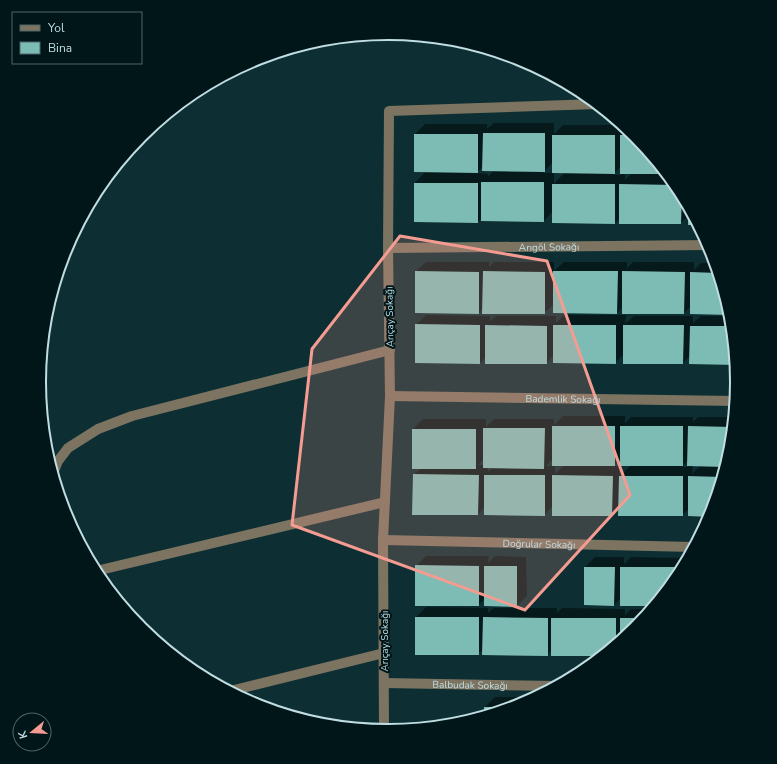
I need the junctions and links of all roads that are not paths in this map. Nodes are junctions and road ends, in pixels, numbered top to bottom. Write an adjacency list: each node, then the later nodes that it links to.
1 (588, 104): 3 (street, Arıçay Sokağı)
2 (701, 245): 3 (street, Arıgöl Sokağı)
3 (388, 248): 4 (street, Arıçay Sokağı)
4 (390, 350): 5 (street, Arıçay Sokağı); 7 (street)
5 (390, 396): 6 (street, Bademlik Sokağı); 8 (street, Arıçay Sokağı)
6 (730, 401)
7 (57, 465)
8 (385, 502): 9 (street, Arıçay Sokağı); 11 (street)
9 (383, 540): 10 (street, Doğrular Sokağı); 12 (street, Arıçay Sokağı)
10 (688, 547)
11 (102, 569)
12 (384, 654): 13 (street, Arıçay Sokağı); 15 (street)
13 (384, 682): 14 (street, Balbudak Sokağı); 16 (street, Arıçay Sokağı)
14 (546, 686)
15 (237, 689)
16 (384, 724)

